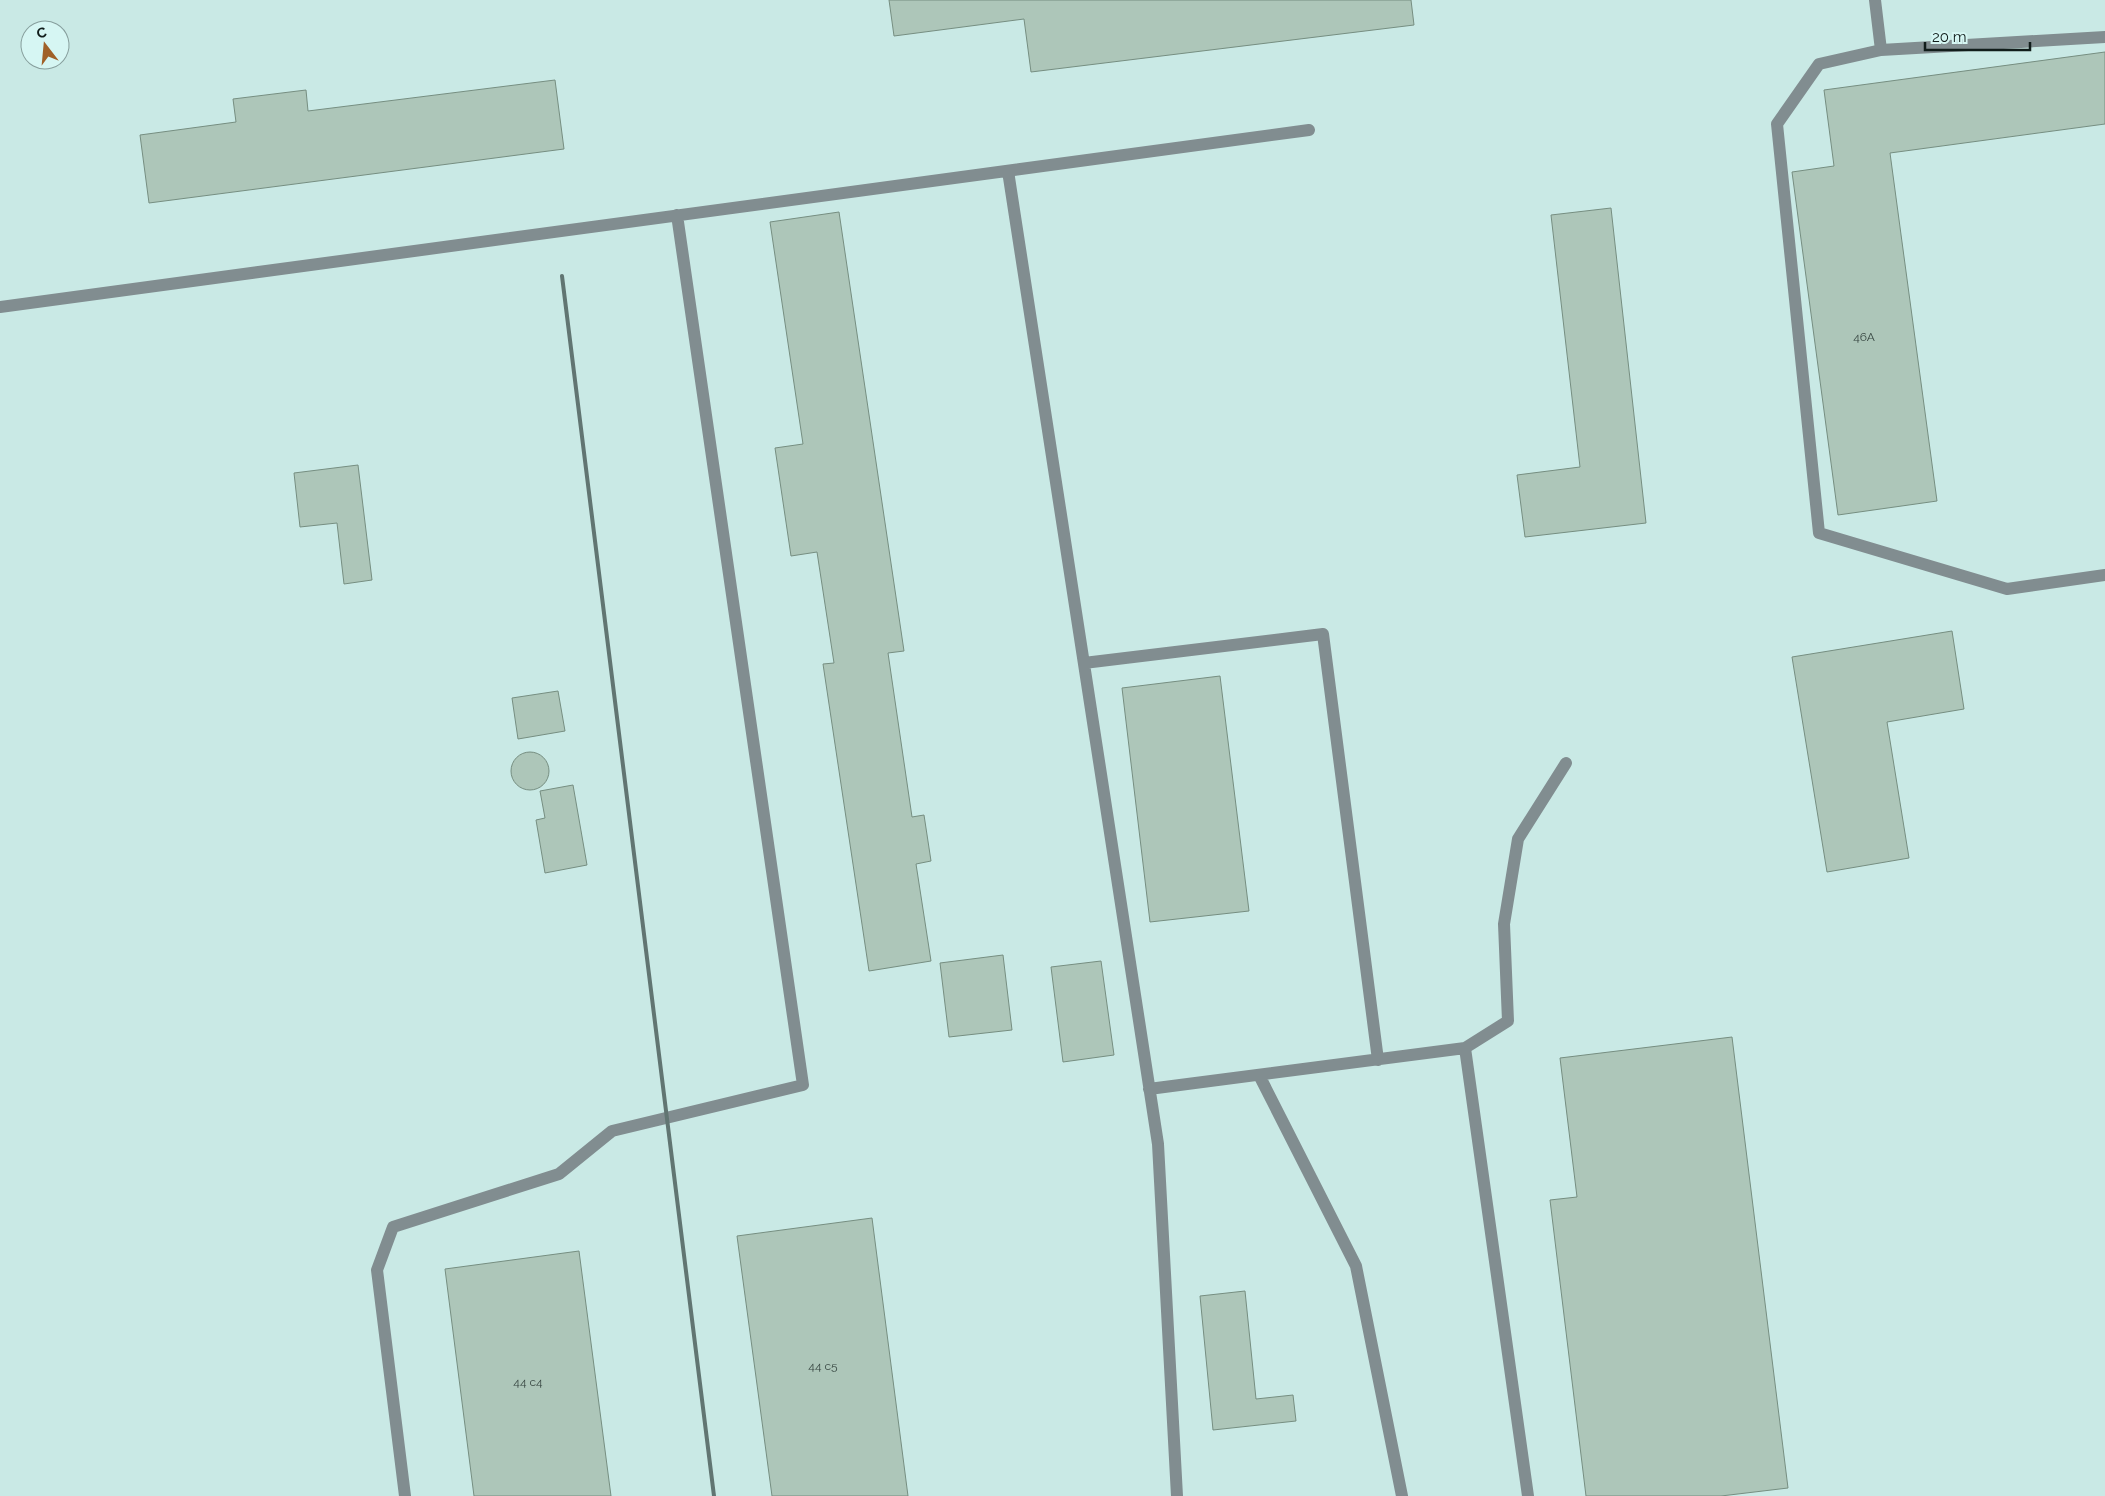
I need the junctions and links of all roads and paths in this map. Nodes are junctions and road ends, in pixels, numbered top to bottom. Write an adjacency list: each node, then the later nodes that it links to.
1 (1875, 0): 3 (lane)
2 (2105, 37): 3 (lane)
3 (1881, 50): 8 (lane)
4 (1309, 130): 5 (lane)
5 (1008, 170): 6 (lane); 9 (lane)
6 (677, 215): 7 (lane); 15 (lane)
7 (0, 308)
8 (2105, 575)
9 (1084, 663): 12 (lane); 14 (lane)
10 (1566, 763): 11 (lane)
11 (1465, 1048): 12 (lane); 18 (lane)
12 (1378, 1060): 13 (lane)
13 (1259, 1075): 14 (lane); 17 (lane)
14 (1149, 1089): 16 (lane)
15 (405, 1496)
16 (1177, 1496)
17 (1402, 1496)
18 (1528, 1496)

